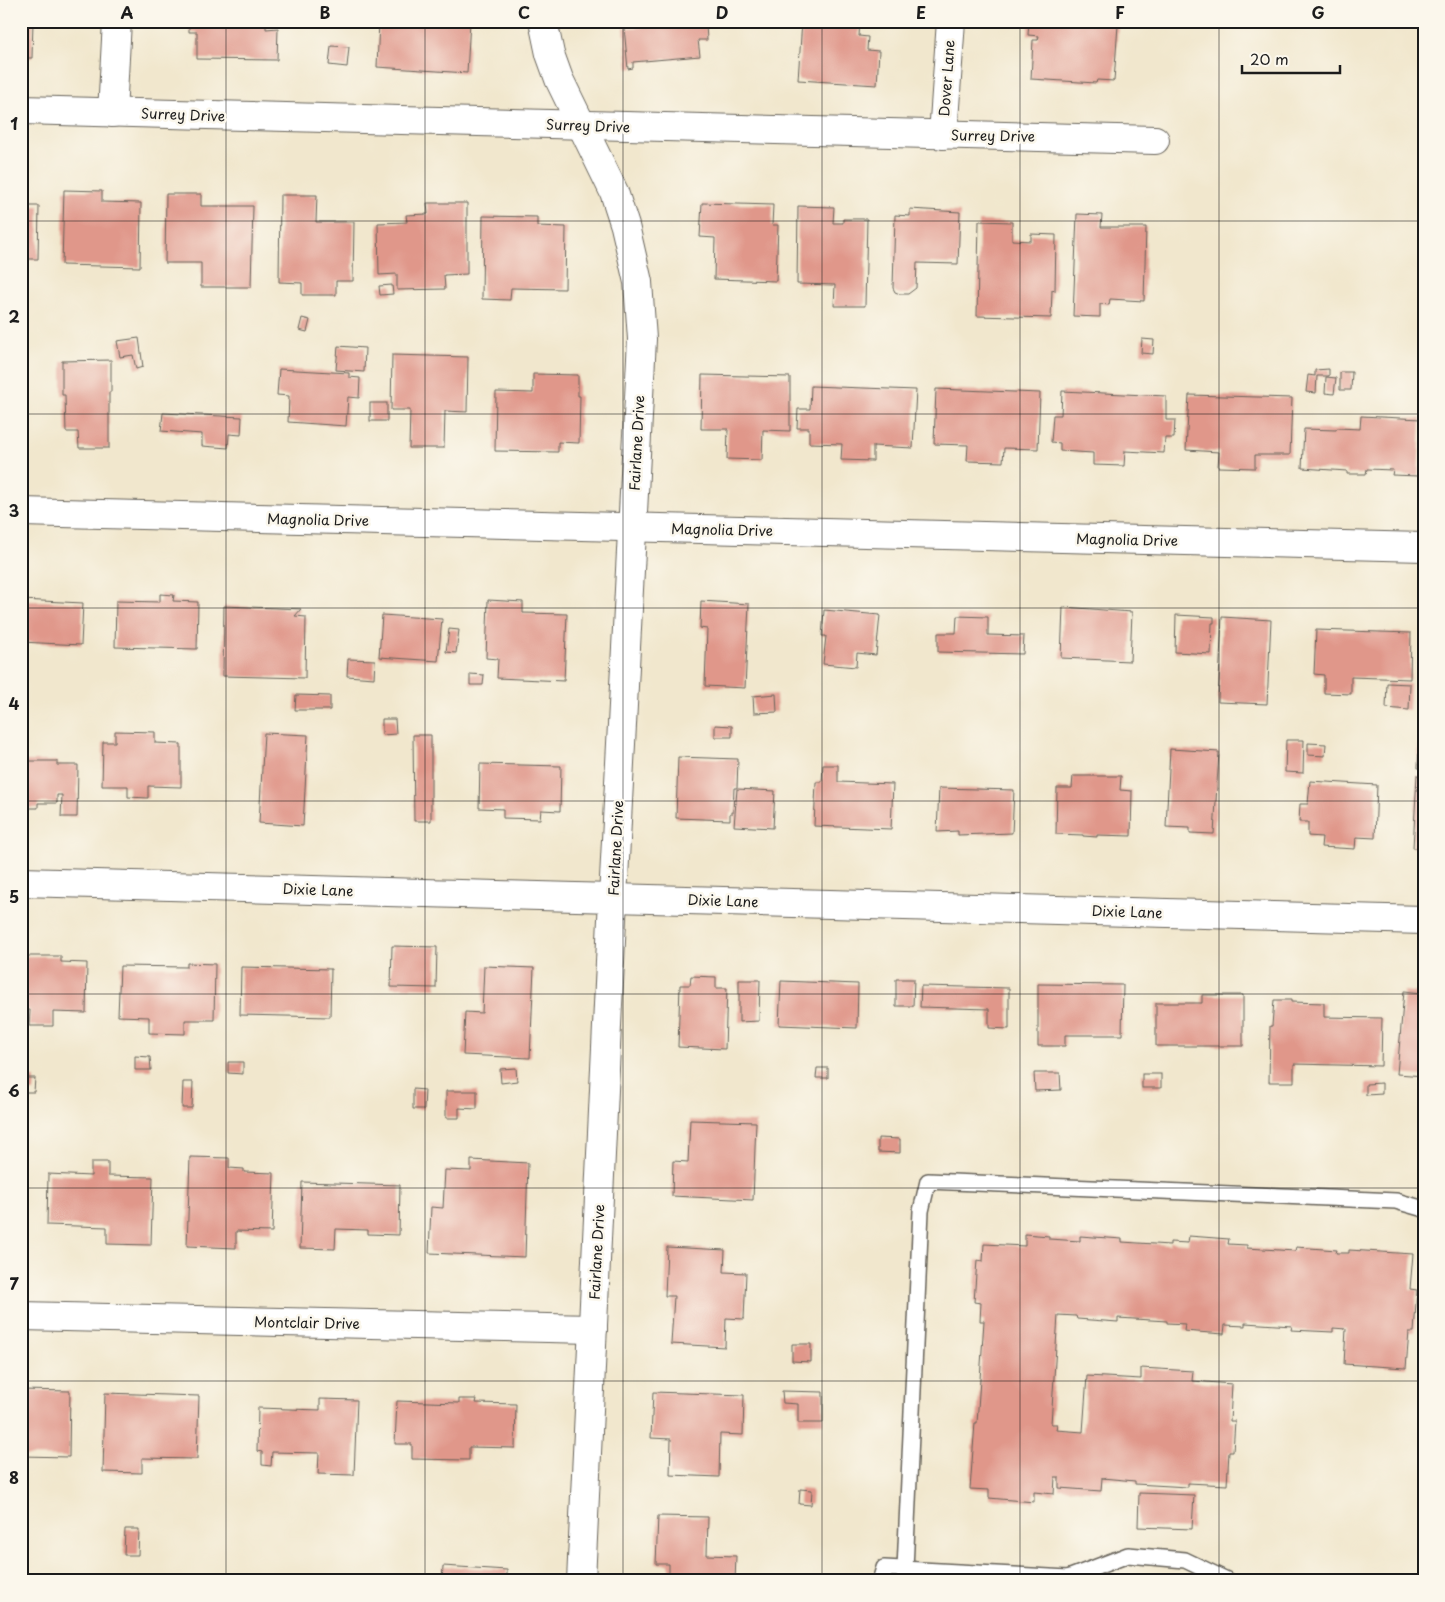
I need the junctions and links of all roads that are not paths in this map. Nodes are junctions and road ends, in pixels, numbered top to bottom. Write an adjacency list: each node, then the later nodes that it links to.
1 (118, 21): 5 (street)
2 (544, 21): 6 (street, Fairlane Drive)
3 (951, 21): 7 (street, Dover Lane)
4 (21, 110): 5 (street, Surrey Drive)
5 (112, 113): 6 (street, Surrey Drive)
6 (581, 125): 7 (street, Surrey Drive); 10 (street, Fairlane Drive)
7 (943, 135): 8 (street, Surrey Drive)
8 (1155, 140)
9 (21, 512): 10 (street, Magnolia Drive)
10 (633, 528): 11 (street, Magnolia Drive); 13 (street, Fairlane Drive)
11 (1424, 547)
12 (21, 882): 13 (street, Dixie Lane)
13 (613, 898): 14 (street, Dixie Lane); 17 (street, Fairlane Drive)
14 (1424, 920)
15 (1424, 1208): 18 (lane)
16 (21, 1316): 17 (street, Montclair Drive)
17 (593, 1330): 20 (street, Fairlane Drive)
18 (905, 1569): 19 (lane); 21 (lane)
19 (1072, 1579): 22 (lane)
20 (581, 1581)
21 (880, 1581)
22 (1229, 1581)

